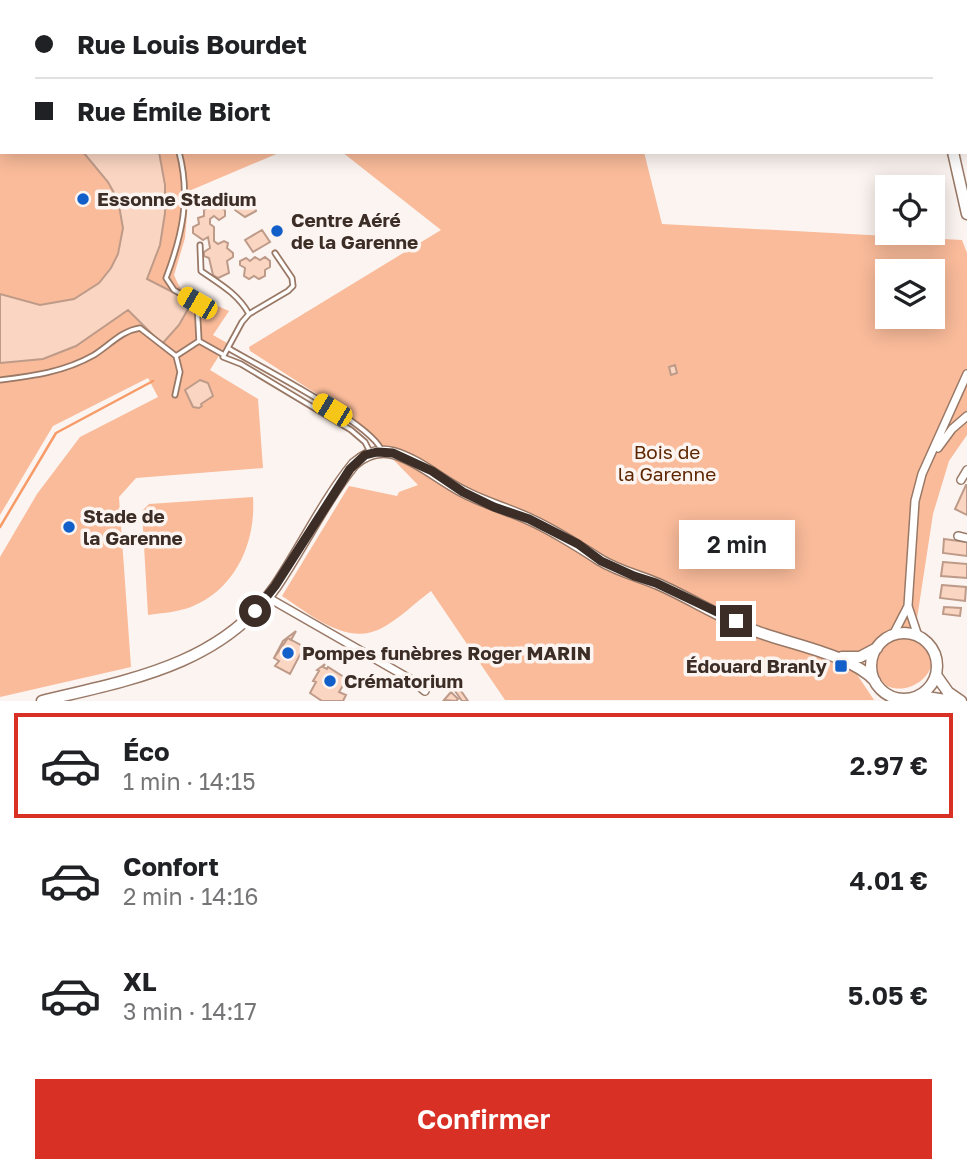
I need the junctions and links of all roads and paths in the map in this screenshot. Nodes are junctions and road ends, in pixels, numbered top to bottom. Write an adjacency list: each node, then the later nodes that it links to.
1 (179, 154): 7 (lane)
2 (953, 154): 3 (street)
3 (967, 214)
4 (200, 245): 6 (lane)
5 (275, 253): 6 (lane)
6 (249, 314): 8 (lane)
7 (199, 341): 9 (lane); 10 (lane)
8 (228, 348): 9 (lane); 15 (lane)
9 (224, 355): 16 (lane)
10 (176, 356): 12 (lane); 13 (lane)
11 (967, 374): 17 (street)
12 (0, 380)
13 (174, 395)
14 (967, 416): 17 (street)
15 (382, 451): 16 (street); 25 (street)
16 (368, 454): 20 (street)
17 (927, 462): 21 (street)
18 (967, 470): 19 (street)
19 (961, 480)
20 (267, 597): 28 (street); 30 (street)
21 (908, 606): 22 (street); 23 (street)
22 (893, 635): 23 (street); 24 (street)
23 (918, 636): 26 (street)
24 (877, 648): 25 (street); 27 (street)
25 (813, 649): 27 (street)
26 (936, 675): 29 (street); 33 (street)
27 (875, 681): 29 (street)
28 (425, 691)
29 (920, 696): 32 (street)
30 (58, 699): 31 (street)
31 (41, 701)
32 (952, 701)
33 (961, 701)

